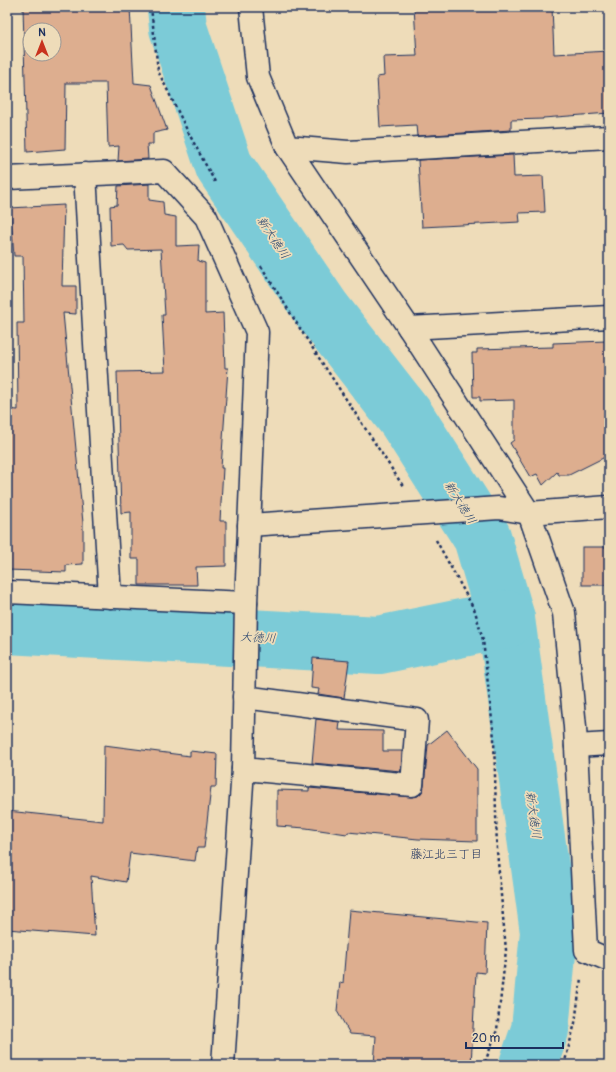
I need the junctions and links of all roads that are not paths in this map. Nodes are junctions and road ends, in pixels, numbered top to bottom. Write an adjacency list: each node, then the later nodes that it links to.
1 (252, 7): 3 (street)
2 (609, 137): 3 (street)
3 (287, 148): 7 (street)
4 (85, 174): 5 (street); 10 (street); 12 (street)
5 (7, 178)
6 (609, 317): 7 (street)
7 (409, 328): 9 (street)
8 (609, 507): 9 (street)
9 (529, 512): 10 (street); 16 (street)
10 (249, 526): 13 (street)
11 (7, 592): 12 (street)
12 (110, 597): 13 (street)
13 (246, 603): 14 (street)
14 (244, 698): 17 (street); 17 (street)
15 (609, 744): 16 (street)
16 (576, 746): 18 (street)
17 (243, 769): 19 (street)
18 (609, 960)
19 (223, 1065)

